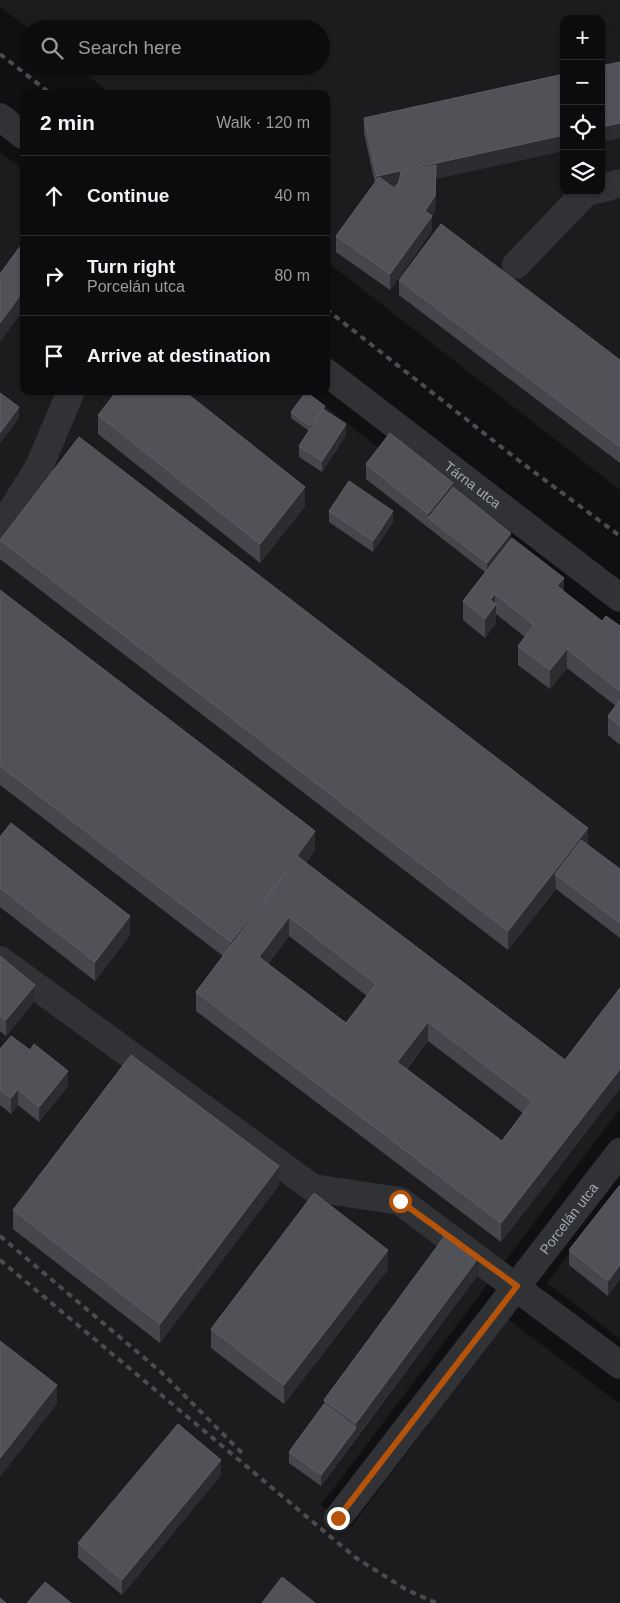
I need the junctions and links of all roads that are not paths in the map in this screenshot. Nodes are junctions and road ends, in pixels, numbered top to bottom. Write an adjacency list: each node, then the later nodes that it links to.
1 (0, 117): 2 (street)
2 (20, 133)
3 (620, 183): 4 (street)
4 (605, 188)
5 (583, 195): 6 (street)
6 (516, 265)
7 (330, 375): 10 (street, Tárna utca)
8 (69, 395): 9 (street)
9 (0, 528)
10 (620, 598)
11 (0, 960): 13 (street)
12 (620, 1152): 13 (street, Porcelán utca)
13 (517, 1286): 14 (street); 15 (street, Porcelán utca)
14 (620, 1365)
15 (338, 1518)

